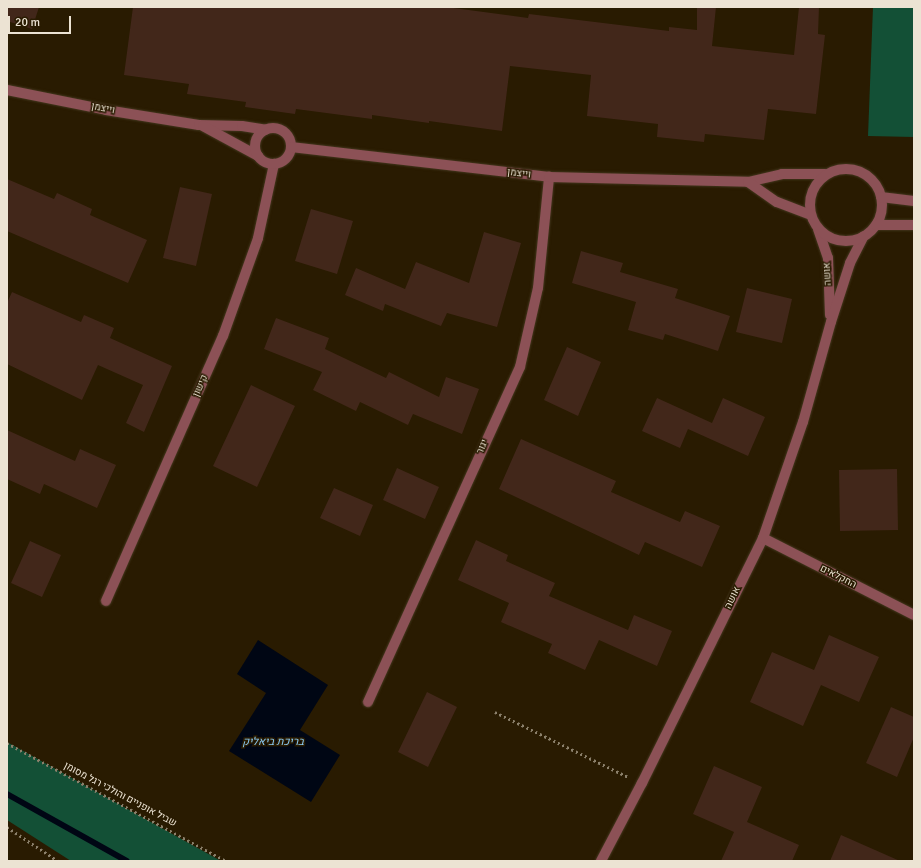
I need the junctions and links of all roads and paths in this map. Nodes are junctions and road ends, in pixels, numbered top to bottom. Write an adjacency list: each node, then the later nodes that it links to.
1 (7, 90): 2 (street, וייצמן)
2 (199, 125): 3 (street, וייצמן); 5 (street, וייצמן)
3 (266, 130): 4 (street); 5 (street)
4 (290, 147): 6 (street); 8 (street, וייצמן)
5 (258, 156): 6 (street)
6 (274, 164): 19 (street, קישון)
7 (826, 174): 9 (street, וייצמן); 10 (street); 12 (street)
8 (549, 178): 9 (street, וייצמן); 21 (street, יגור)
9 (748, 182): 12 (street)
10 (882, 197): 11 (street); 13 (street)
11 (914, 201)
12 (811, 215): 15 (street)
13 (876, 225): 14 (street); 16 (street)
14 (914, 225)
15 (818, 229): 16 (street); 17 (street, אושה)
16 (864, 236): 17 (street, אושה)
17 (831, 322): 18 (street, אושה)
18 (763, 538): 20 (street, החקלאים); 24 (street, אושה)
19 (106, 601)
20 (914, 615)
21 (368, 702)
22 (495, 712): 24 (path)
23 (7, 743): 27 (path, שביל אופניים והולכי רגל מסומן)
24 (642, 784): 28 (street, אושה)
25 (7, 827): 26 (path)
26 (58, 861)
27 (226, 861)
28 (601, 861)

